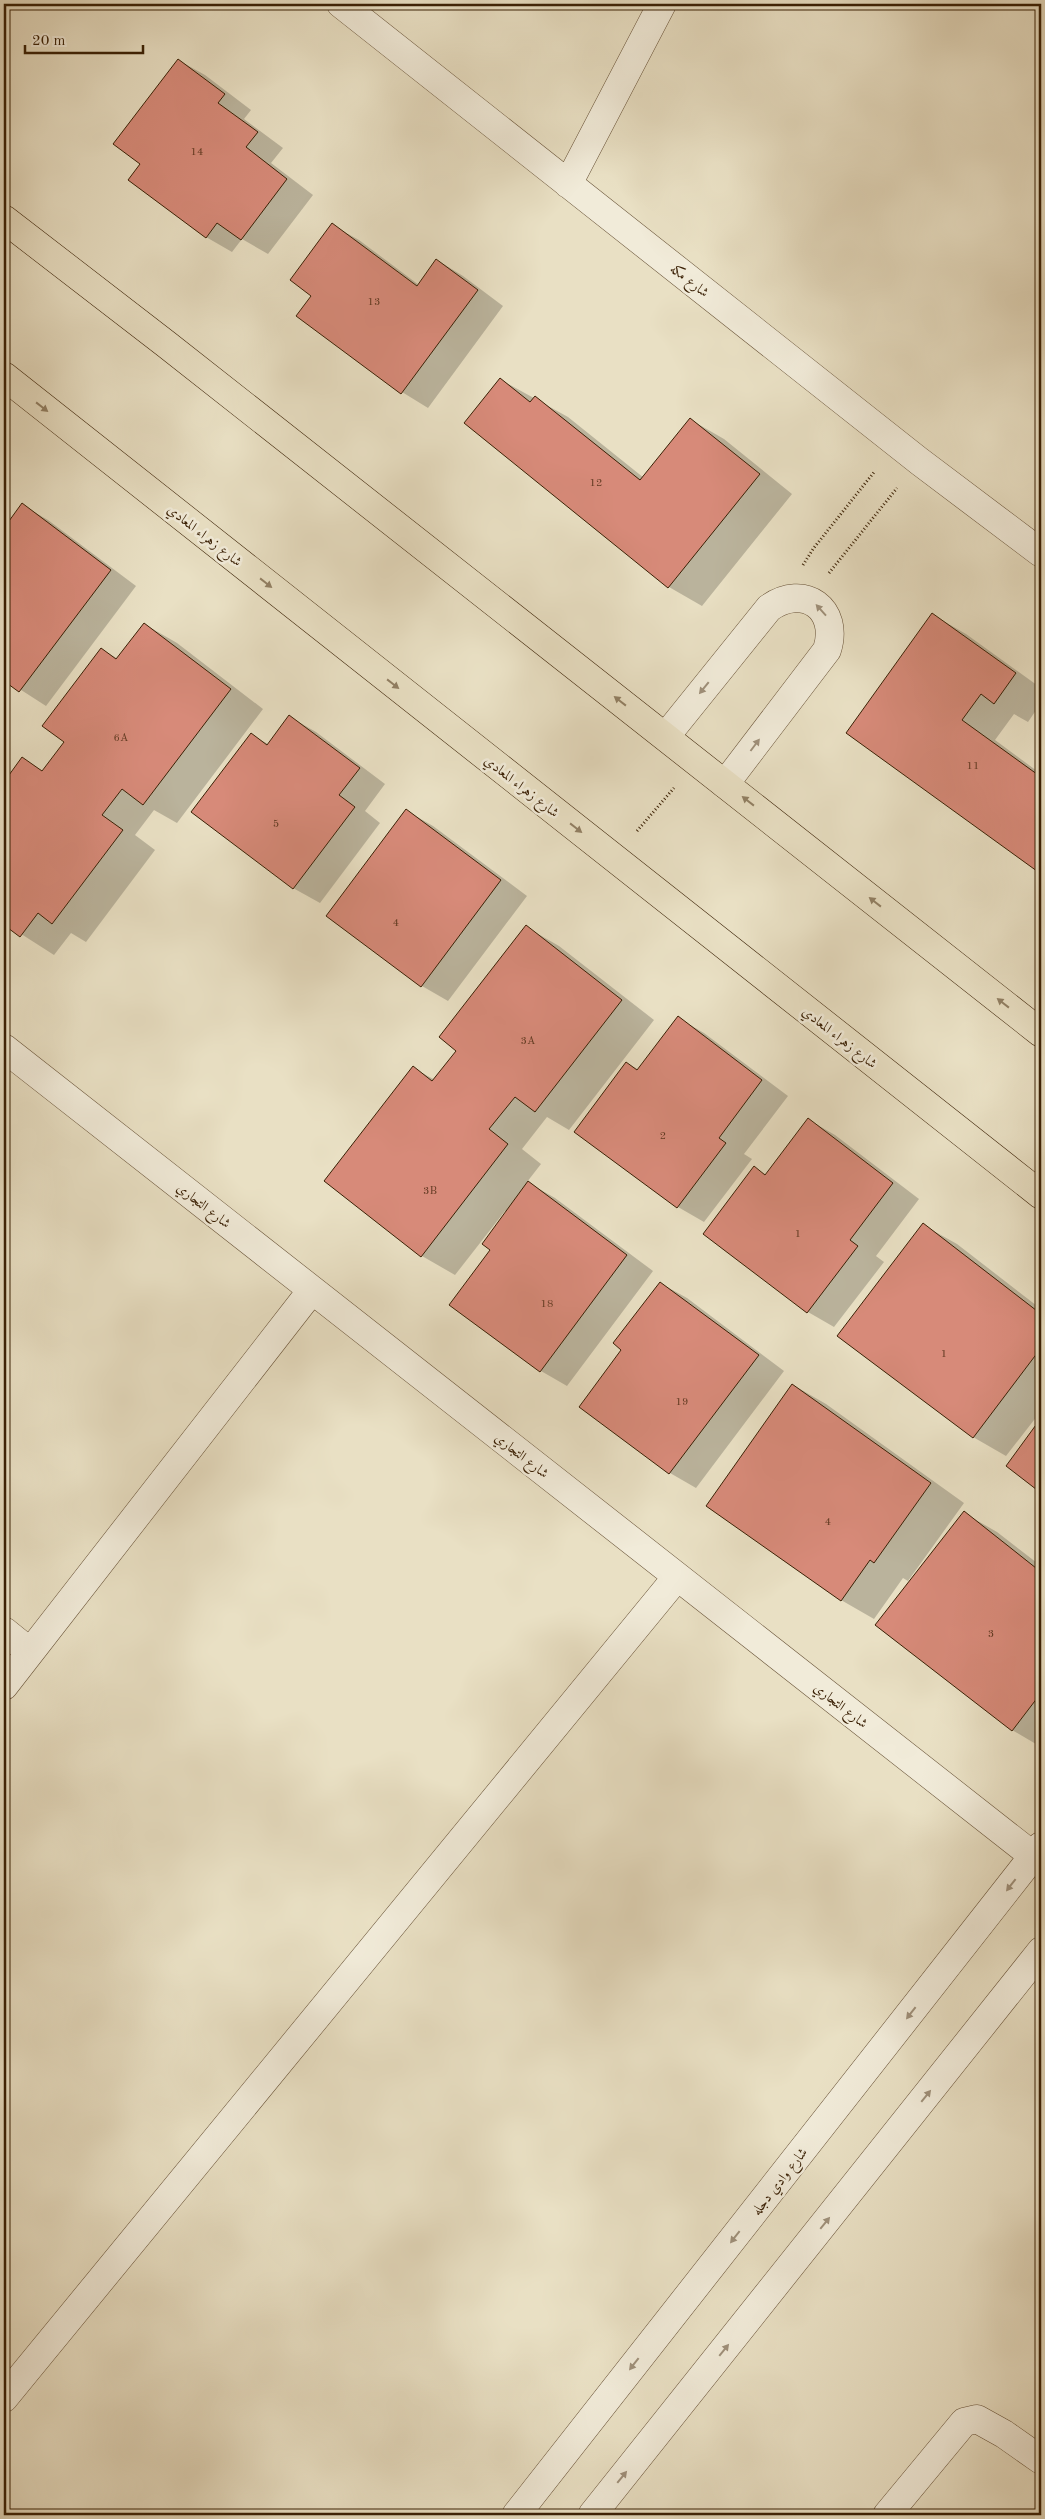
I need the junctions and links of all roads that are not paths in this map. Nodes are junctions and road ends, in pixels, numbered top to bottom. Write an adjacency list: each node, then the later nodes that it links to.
1 (341, 4): 3 (street, شارع مكه)
2 (662, 4): 3 (street)
3 (568, 184): 6 (street, شارع مكه)
4 (4, 219): 7 (main road, one-way to 4)
5 (4, 376): 11 (main road, شارع زهراء المعادي, one-way to 11)
6 (1041, 554)
7 (666, 736): 8 (main road); 8 (street, one-way to 7)
8 (725, 784): 9 (main road, one-way to 8)
9 (1041, 1033)
10 (4, 1048): 12 (street, شارع التجاري)
11 (1041, 1195)
12 (312, 1290): 13 (street, شارع التجاري); 15 (street)
13 (677, 1576): 17 (street, شارع التجاري); 19 (street)
14 (4, 1631): 15 (street)
15 (30, 1652): 16 (street)
16 (4, 1686)
17 (1039, 1855): 21 (street, شارع وادي دجله, one-way to 21)
18 (1041, 1951): 22 (street, one-way to 18)
19 (4, 2398)
20 (1041, 2460): 23 (street)
21 (516, 2515)
22 (592, 2515)
23 (887, 2515)

